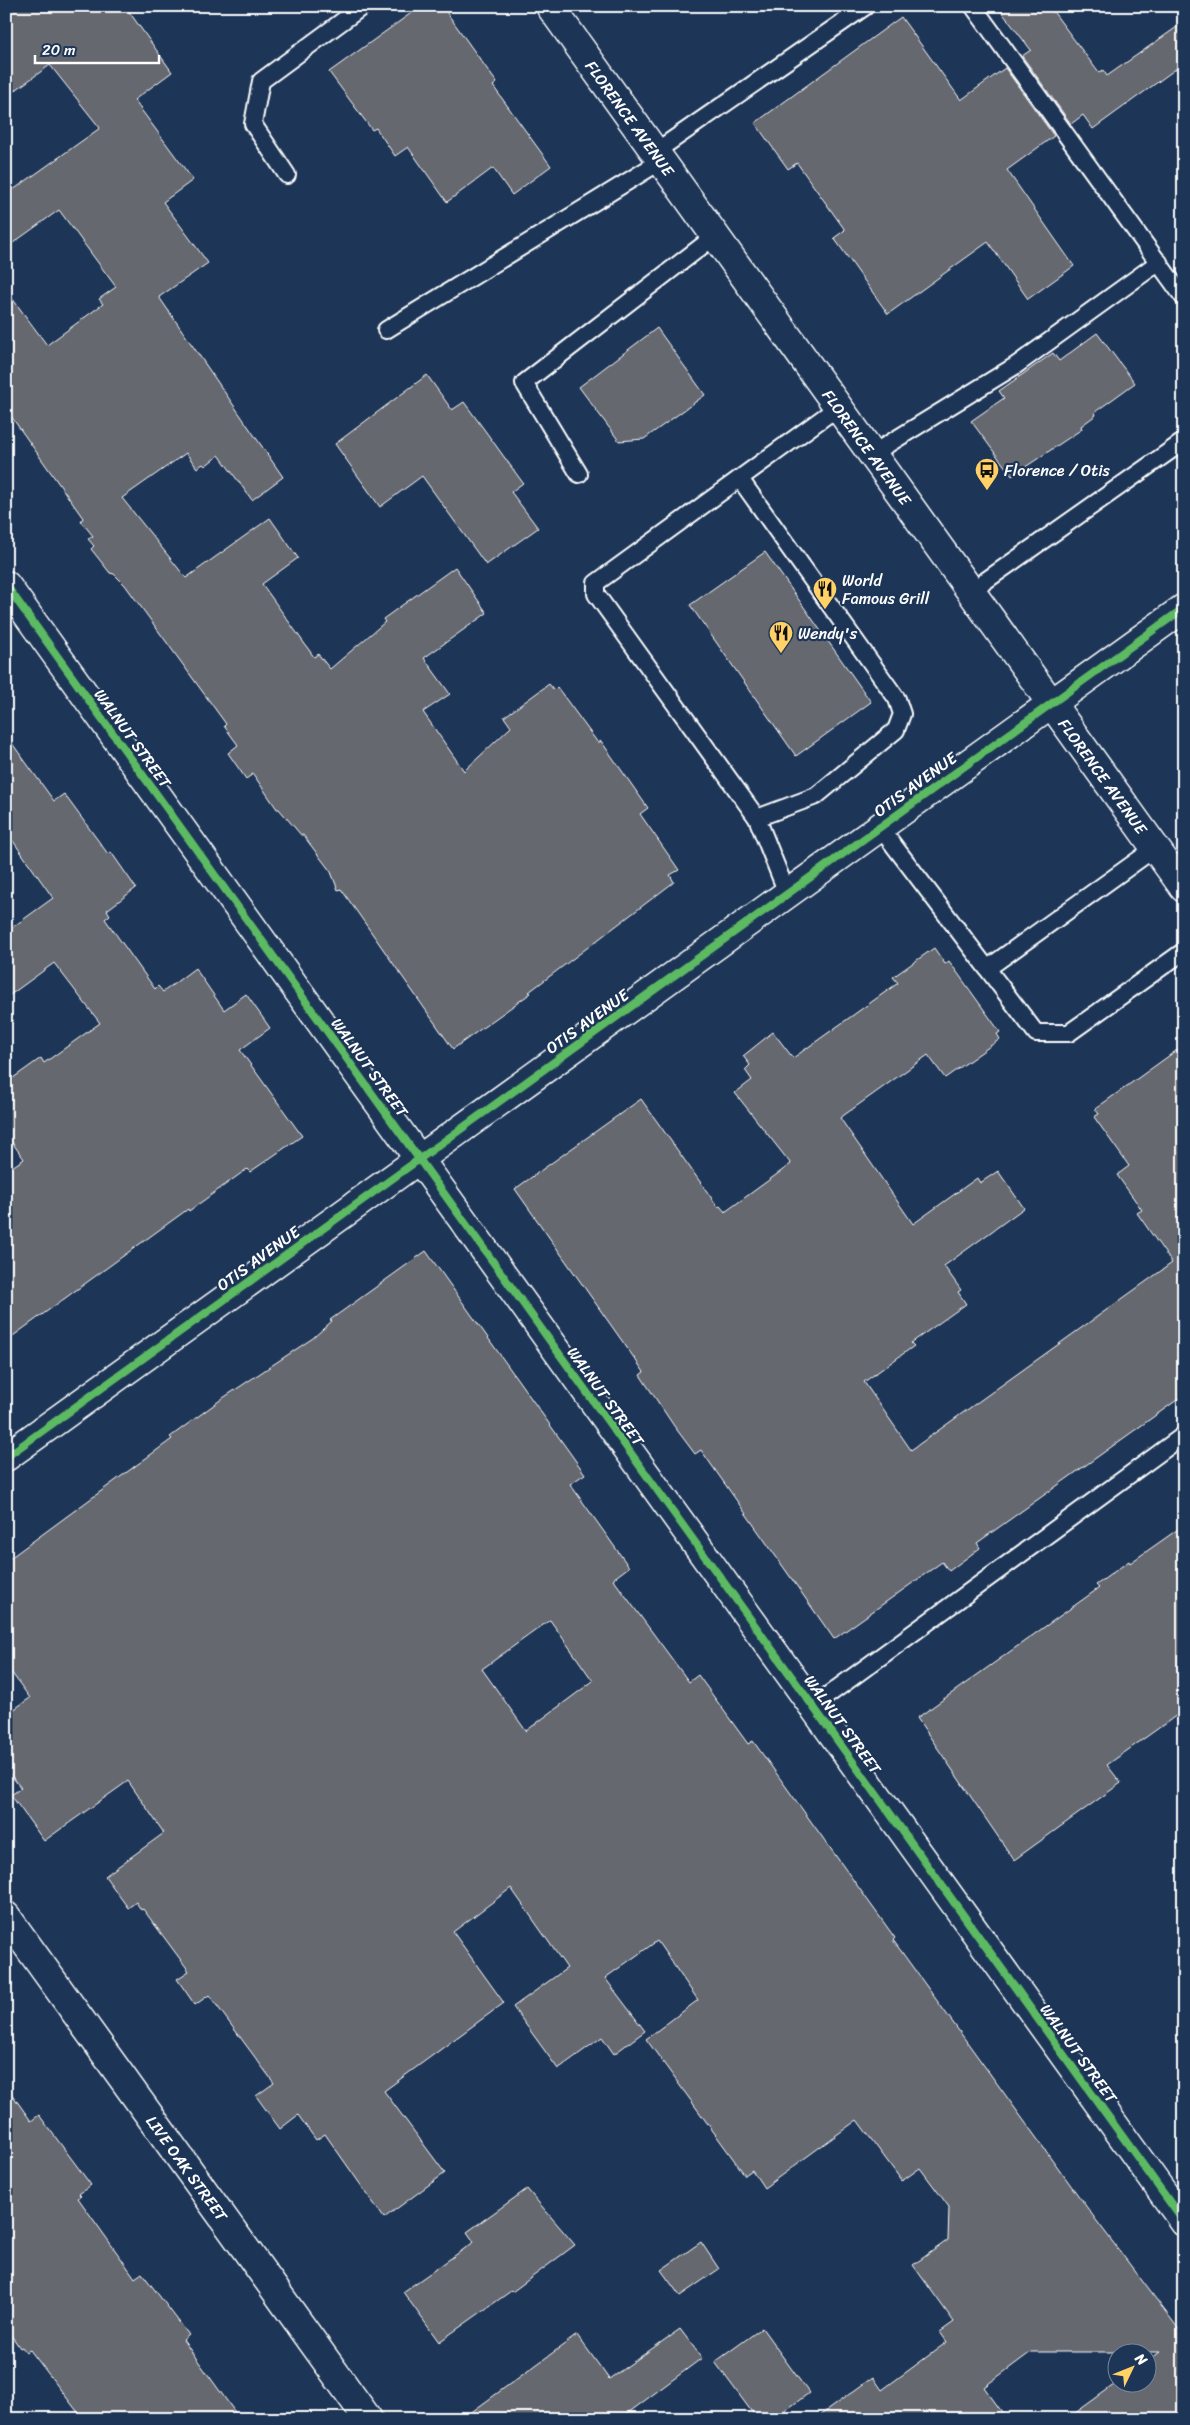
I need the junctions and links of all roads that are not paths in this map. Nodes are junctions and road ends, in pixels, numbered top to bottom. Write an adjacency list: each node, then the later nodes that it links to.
1 (363, 6): 6 (lane)
2 (550, 6): 5 (street, FLORENCE AVENUE)
3 (866, 6): 5 (lane)
4 (973, 6): 8 (lane)
5 (658, 156): 7 (street, FLORENCE AVENUE); 10 (lane)
6 (287, 175)
7 (715, 236): 11 (street, FLORENCE AVENUE); 14 (lane)
8 (1159, 262): 9 (lane); 13 (lane)
9 (1184, 298)
10 (386, 330)
11 (838, 407): 13 (street, FLORENCE AVENUE); 15 (lane)
12 (1184, 441): 17 (lane)
13 (872, 454): 17 (street, FLORENCE AVENUE)
14 (579, 474)
15 (740, 479): 20 (lane); 20 (lane)
16 (6, 585): 27 (street, WALNUT STREET)
17 (971, 591): 19 (street, FLORENCE AVENUE)
18 (1184, 608): 19 (street, OTIS AVENUE)
19 (1051, 703): 21 (street, OTIS AVENUE); 22 (street, FLORENCE AVENUE)
20 (757, 818): 24 (lane)
21 (879, 826): 24 (street, OTIS AVENUE); 26 (lane)
22 (1155, 848): 23 (street, FLORENCE AVENUE); 26 (lane)
23 (1184, 888)
24 (787, 893): 27 (street, OTIS AVENUE)
25 (1184, 951): 26 (lane)
26 (988, 968)
27 (419, 1159): 29 (street, OTIS AVENUE); 30 (street, WALNUT STREET)
28 (1184, 1434): 30 (lane)
29 (6, 1457)
30 (813, 1706): 32 (street, WALNUT STREET)
31 (6, 1916): 33 (street, LIVE OAK STREET)
32 (1184, 2222)
33 (368, 2419)

